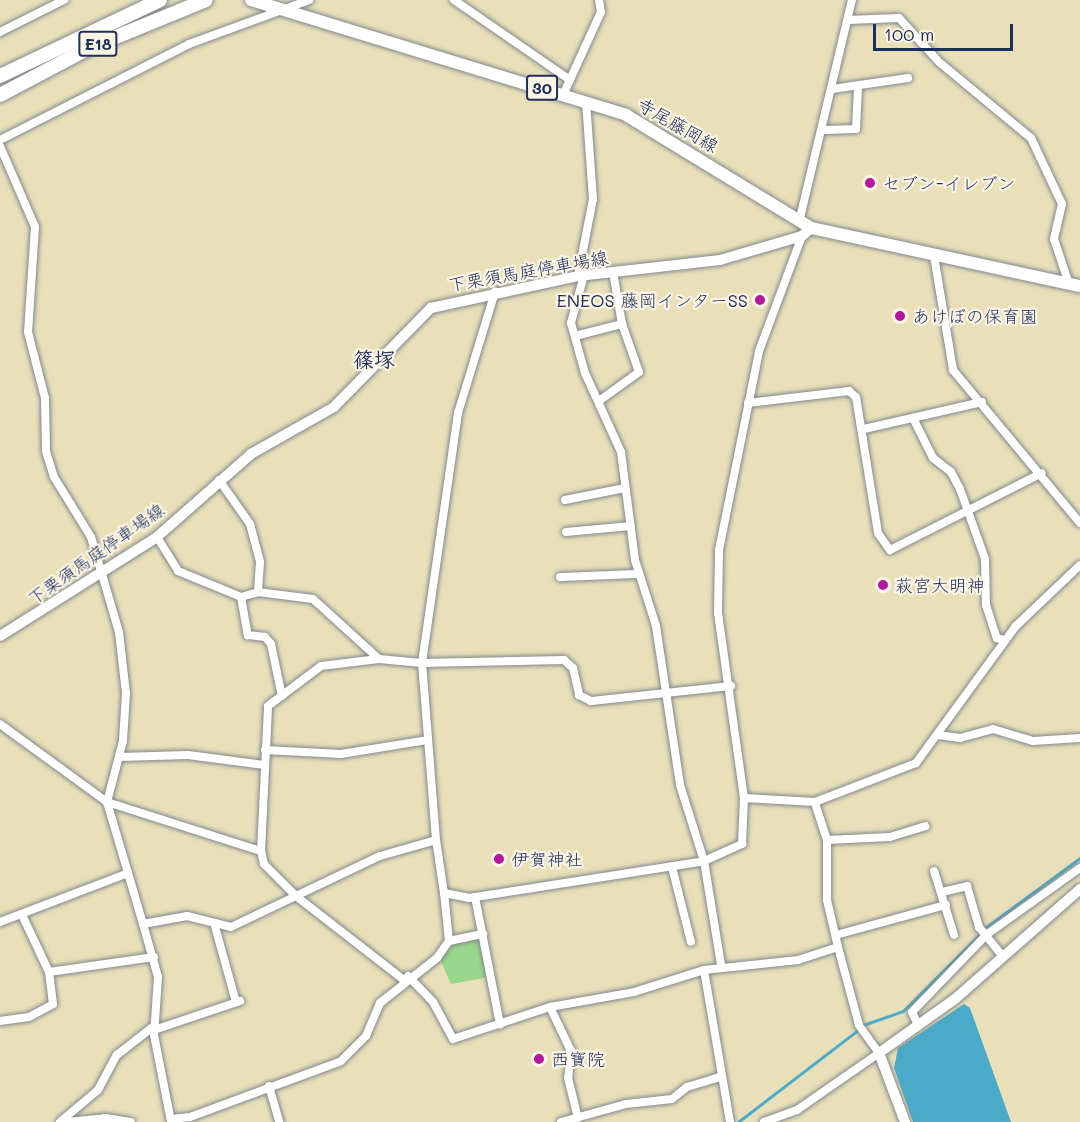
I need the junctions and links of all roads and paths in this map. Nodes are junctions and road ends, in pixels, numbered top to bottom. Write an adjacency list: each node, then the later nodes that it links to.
1 (64, 0): 11 (street)
2 (160, 0): 12 (highway, E18)
3 (251, 0): 9 (main road, 寺尾藤岡線 / 30)
4 (309, 0): 9 (street)
5 (454, 0): 14 (street)
6 (600, 0): 14 (street)
7 (852, 0): 10 (street)
8 (203, 1): 17 (highway, E18)
9 (281, 9): 18 (main road, 寺尾藤岡線 / 30); 21 (street)
10 (848, 20): 16 (street); 28 (street)
11 (0, 32)
12 (0, 76)
13 (908, 78): 15 (street)
14 (570, 80): 18 (street)
15 (858, 88): 16 (street); 20 (street)
16 (832, 89): 20 (street)
17 (0, 95)
18 (563, 95): 19 (main road, 寺尾藤岡線 / 30)
19 (586, 102): 23 (main road, 寺尾藤岡線 / 30); 27 (street)
20 (824, 130): 23 (street)
21 (0, 140)
22 (0, 146): 47 (street)
23 (800, 218): 24 (main road, 寺尾藤岡線 / 30)
24 (806, 232): 25 (main road, 寺尾藤岡線 / 30); 26 (main road, 下栗須馬庭停車場線); 34 (street)
25 (934, 256): 28 (main road, 寺尾藤岡線 / 30); 33 (street)
26 (613, 272): 27 (main road, 下栗須馬庭停車場線); 30 (street)
27 (581, 276): 29 (main road, 下栗須馬庭停車場線); 31 (street)
28 (1075, 285)
29 (496, 291): 38 (main road, 下栗須馬庭停車場線); 55 (street)
30 (622, 324): 31 (street); 32 (street)
31 (575, 336): 32 (street)
32 (599, 401): 39 (street)
33 (982, 402): 35 (street); 37 (street)
34 (748, 404): 36 (street); 56 (street)
35 (913, 418): 36 (street); 41 (street)
36 (864, 429): 41 (street)
37 (1041, 473): 41 (street); 42 (street)
38 (219, 480): 45 (main road, 下栗須馬庭停車場線); 50 (street)
39 (625, 488): 40 (street); 43 (street)
40 (565, 500)
41 (968, 512): 53 (street)
42 (1080, 523)
43 (631, 526): 44 (street); 48 (street)
44 (566, 532)
45 (157, 537): 47 (main road, 下栗須馬庭停車場線); 51 (street)
46 (1080, 565): 53 (street)
47 (99, 573): 52 (main road, 下栗須馬庭停車場線); 64 (street)
48 (638, 574): 49 (street); 57 (street)
49 (560, 577)
50 (258, 592): 51 (street); 54 (street)
51 (242, 597): 58 (street)
52 (0, 636)
53 (1004, 640): 60 (street)
54 (379, 659): 55 (street); 58 (street)
55 (422, 663): 57 (street); 62 (street)
56 (731, 686): 57 (street); 66 (street)
57 (668, 695): 73 (street)
58 (282, 696): 63 (street)
59 (0, 724): 67 (street)
60 (938, 735): 61 (street); 68 (street)
61 (1080, 738)
62 (427, 740): 63 (street); 70 (street)
63 (265, 750): 65 (street)
64 (119, 757): 65 (street); 67 (street)
65 (264, 765): 72 (street)
66 (744, 798): 68 (street); 73 (street)
67 (107, 801): 72 (street); 77 (street)
68 (815, 802): 71 (street)
69 (925, 826): 71 (street)
70 (436, 840): 80 (street); 81 (street)
71 (827, 840): 90 (street)
72 (261, 851): 81 (street)
73 (704, 861): 74 (street); 97 (street)
74 (672, 867): 82 (street); 93 (street)
75 (1080, 868): 89 (street)
76 (934, 871): 79 (street)
77 (128, 873): 84 (street); 87 (street)
78 (1080, 889): 95 (main road)
79 (942, 892): 83 (street); 89 (street)
80 (444, 893): 82 (street); 92 (street)
81 (296, 896): 86 (street); 100 (street)
82 (475, 897): 88 (street)
83 (946, 905): 90 (street); 91 (street)
84 (22, 915): 85 (street); 99 (street)
85 (0, 922)
86 (214, 923): 87 (street); 105 (street)
87 (143, 924): 96 (street)
88 (483, 934): 92 (street); 103 (street)
89 (986, 934): 95 (street); 104 (street)
90 (836, 935): 94 (street)
91 (954, 935)
92 (449, 941): 100 (street)
93 (691, 942)
94 (838, 947): 97 (street); 106 (street)
95 (1002, 955): 104 (main road)
96 (154, 957): 99 (street); 105 (street)
97 (721, 965): 98 (street)
98 (704, 970): 101 (street); 107 (street)
99 (49, 972): 102 (street)
100 (406, 978): 103 (street); 108 (street)
101 (550, 1007): 103 (street); 109 (street)
102 (0, 1021)
103 (500, 1025)
104 (918, 1025): 106 (main road)
105 (154, 1028): 110 (street); 111 (street)
106 (879, 1053): 117 (street); 118 (main road)
107 (719, 1077): 109 (street); 116 (street)
108 (269, 1086): 110 (street); 114 (street)
109 (578, 1118): 115 (street)
110 (171, 1120)
111 (60, 1122)
112 (68, 1122): 113 (street)
113 (131, 1122)
114 (279, 1122)
115 (561, 1122)
116 (730, 1122)
117 (764, 1122)
118 (905, 1122)

